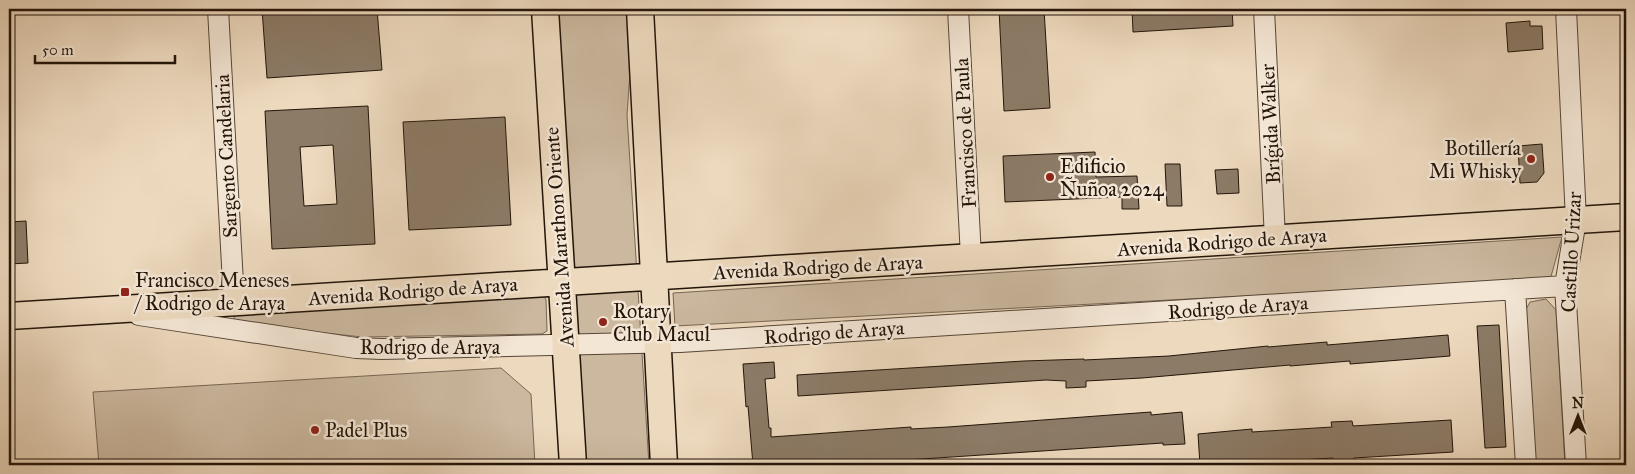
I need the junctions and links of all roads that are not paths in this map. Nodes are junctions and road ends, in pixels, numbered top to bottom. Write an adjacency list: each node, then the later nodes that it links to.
1 (218, 9): 15 (street, Sargento Candelaria)
2 (546, 9): 12 (main road, Avenida Marathon Oriente)
3 (640, 9): 11 (main road)
4 (958, 9): 10 (street, Francisco de Paula)
5 (1264, 9): 9 (street, Brígida Walker)
6 (1566, 9): 8 (street, Castillo Urizar)
7 (1626, 217): 8 (main road, Avenida Rodrigo de Araya)
8 (1576, 220): 9 (main road, Avenida Rodrigo de Araya); 13 (street, Castillo Urizar)
9 (1275, 239): 10 (main road, Avenida Rodrigo de Araya)
10 (971, 257): 11 (main road, Avenida Rodrigo de Araya)
11 (654, 276): 12 (main road, Avenida Rodrigo de Araya); 18 (main road)
12 (562, 282): 15 (main road, Avenida Rodrigo de Araya); 19 (main road, Avenida Marathon Oriente)
13 (1565, 286): 14 (street, Rodrigo de Araya); 23 (street, Castillo Urizar)
14 (1515, 289): 18 (street, Rodrigo de Araya); 22 (street)
15 (234, 302): 16 (main road, Avenida Rodrigo de Araya)
16 (105, 310): 17 (main road, Avenida Rodrigo de Araya); 19 (street, Rodrigo de Araya)
17 (9, 316)
18 (657, 343): 19 (street, Rodrigo de Araya); 21 (main road)
19 (566, 346): 20 (main road, Avenida Marathon Oriente)
20 (573, 465)
21 (664, 465)
22 (1526, 465)
23 (1576, 465)

